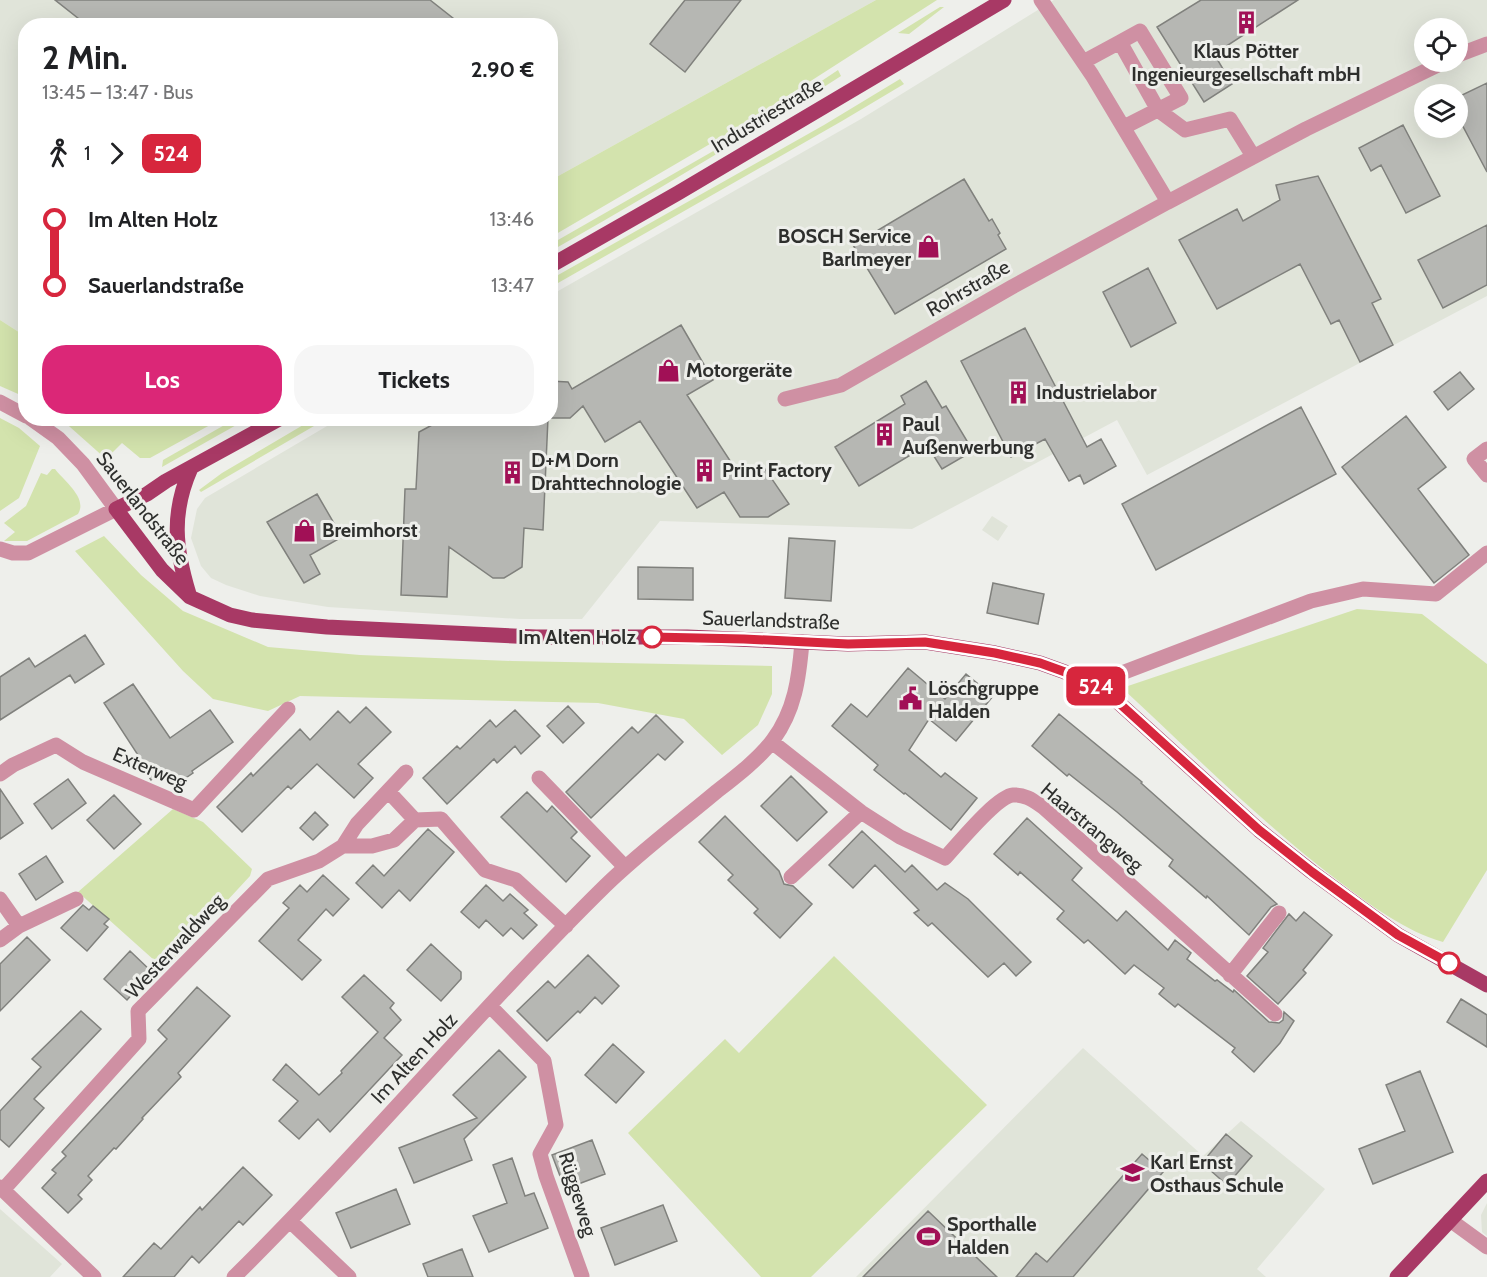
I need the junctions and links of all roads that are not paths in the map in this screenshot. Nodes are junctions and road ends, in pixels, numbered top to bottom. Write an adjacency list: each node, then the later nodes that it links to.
1 (1004, 0): 12 (main road, Industriestraße)
2 (1041, 0): 6 (street)
3 (1120, 42): 6 (street); 8 (street); 8 (street)
4 (1487, 44): 5 (street)
5 (1468, 51)
6 (1083, 62): 9 (street)
7 (1424, 72): 10 (street, Rohrstraße)
8 (1158, 110): 9 (street); 10 (street)
9 (1124, 126): 11 (street)
10 (1253, 156): 11 (street, Rohrstraße)
11 (1168, 202): 13 (street, Rohrstraße)
12 (558, 261)
13 (785, 399)
14 (0, 402): 15 (street)
15 (18, 412)
16 (41, 426): 21 (street, Sauerlandstraße)
17 (266, 426): 19 (main road)
18 (1487, 449): 20 (street)
19 (190, 468): 21 (main road); 24 (main road)
20 (1487, 475)
21 (116, 509): 22 (street); 24 (main road, Sauerlandstraße)
22 (0, 549)
23 (1486, 557): 26 (street)
24 (190, 597): 25 (main road, Sauerlandstraße)
25 (802, 642): 26 (main road, Sauerlandstraße); 28 (street, Im Alten Holz)
26 (1093, 684): 45 (main road, Sauerlandstraße)
27 (288, 709): 30 (street, Exterweg)
28 (772, 742): 33 (street, Haarstrangweg); 36 (street, Im Alten Holz)
29 (406, 772): 32 (street, Westerwaldweg)
30 (0, 774)
31 (539, 778): 36 (street)
32 (388, 791): 34 (street); 35 (street, Westerwaldweg)
33 (861, 812): 37 (street); 44 (street, Haarstrangweg)
34 (415, 820): 35 (street); 42 (street)
35 (343, 846): 49 (street, Westerwaldweg)
36 (625, 867): 42 (street, Im Alten Holz)
37 (791, 877)
38 (0, 899): 41 (street)
39 (76, 899): 41 (street)
40 (1279, 913): 44 (street)
41 (19, 926): 43 (street)
42 (566, 926): 46 (street, Im Alten Holz)
43 (0, 940)
44 (1230, 975): 47 (street, Haarstrangweg)
45 (1487, 984)
46 (490, 1006): 51 (street, Im Alten Holz); 56 (street, Rüggeweg)
47 (1275, 1014)
48 (1487, 1181): 50 (main road)
49 (2, 1189): 53 (street)
50 (1450, 1220): 52 (street); 57 (main road)
51 (290, 1221): 54 (street, Im Alten Holz); 55 (street)
52 (1487, 1247)
53 (94, 1277)
54 (234, 1277)
55 (349, 1277)
56 (585, 1277)
57 (1397, 1277)

